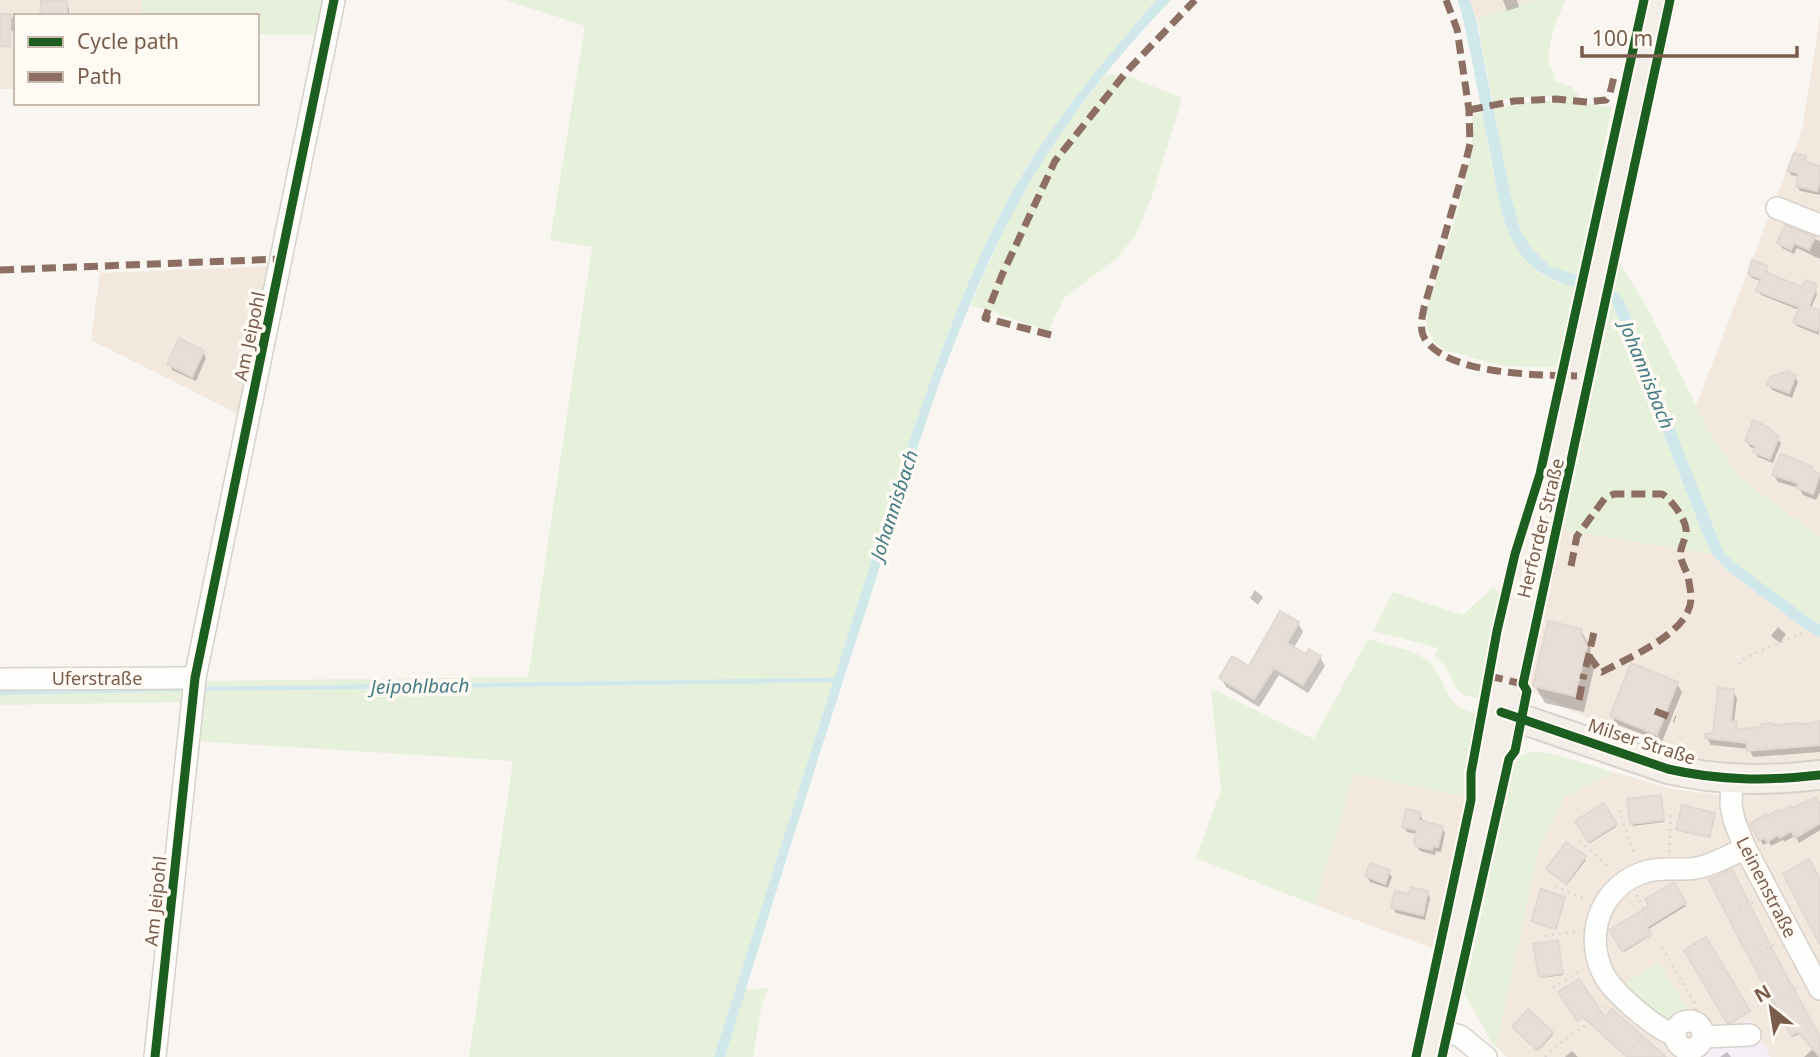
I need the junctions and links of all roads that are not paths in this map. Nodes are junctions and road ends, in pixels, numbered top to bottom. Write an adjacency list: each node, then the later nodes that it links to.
1 (334, 0): 5 (street, Am Jeipohl)
2 (1657, 0): 7 (main road, Herforder Straße)
3 (1777, 208): 4 (street)
4 (1820, 225)
5 (195, 678): 6 (street, Uferstraße); 15 (street, Am Jeipohl)
6 (0, 679)
7 (1501, 712): 9 (main road, Milser Straße); 12 (main road, Herforder Straße)
8 (1820, 775): 9 (main road, Milser Straße)
9 (1732, 779): 10 (street, Leinenstraße)
10 (1745, 848): 11 (street, Leinenstraße); 14 (street)
11 (1820, 989)
12 (1435, 1029): 16 (main road, Herforder Straße); 17 (street)
13 (1750, 1035): 14 (street)
14 (1690, 1040)
15 (155, 1057)
16 (1429, 1057)
17 (1486, 1057)

